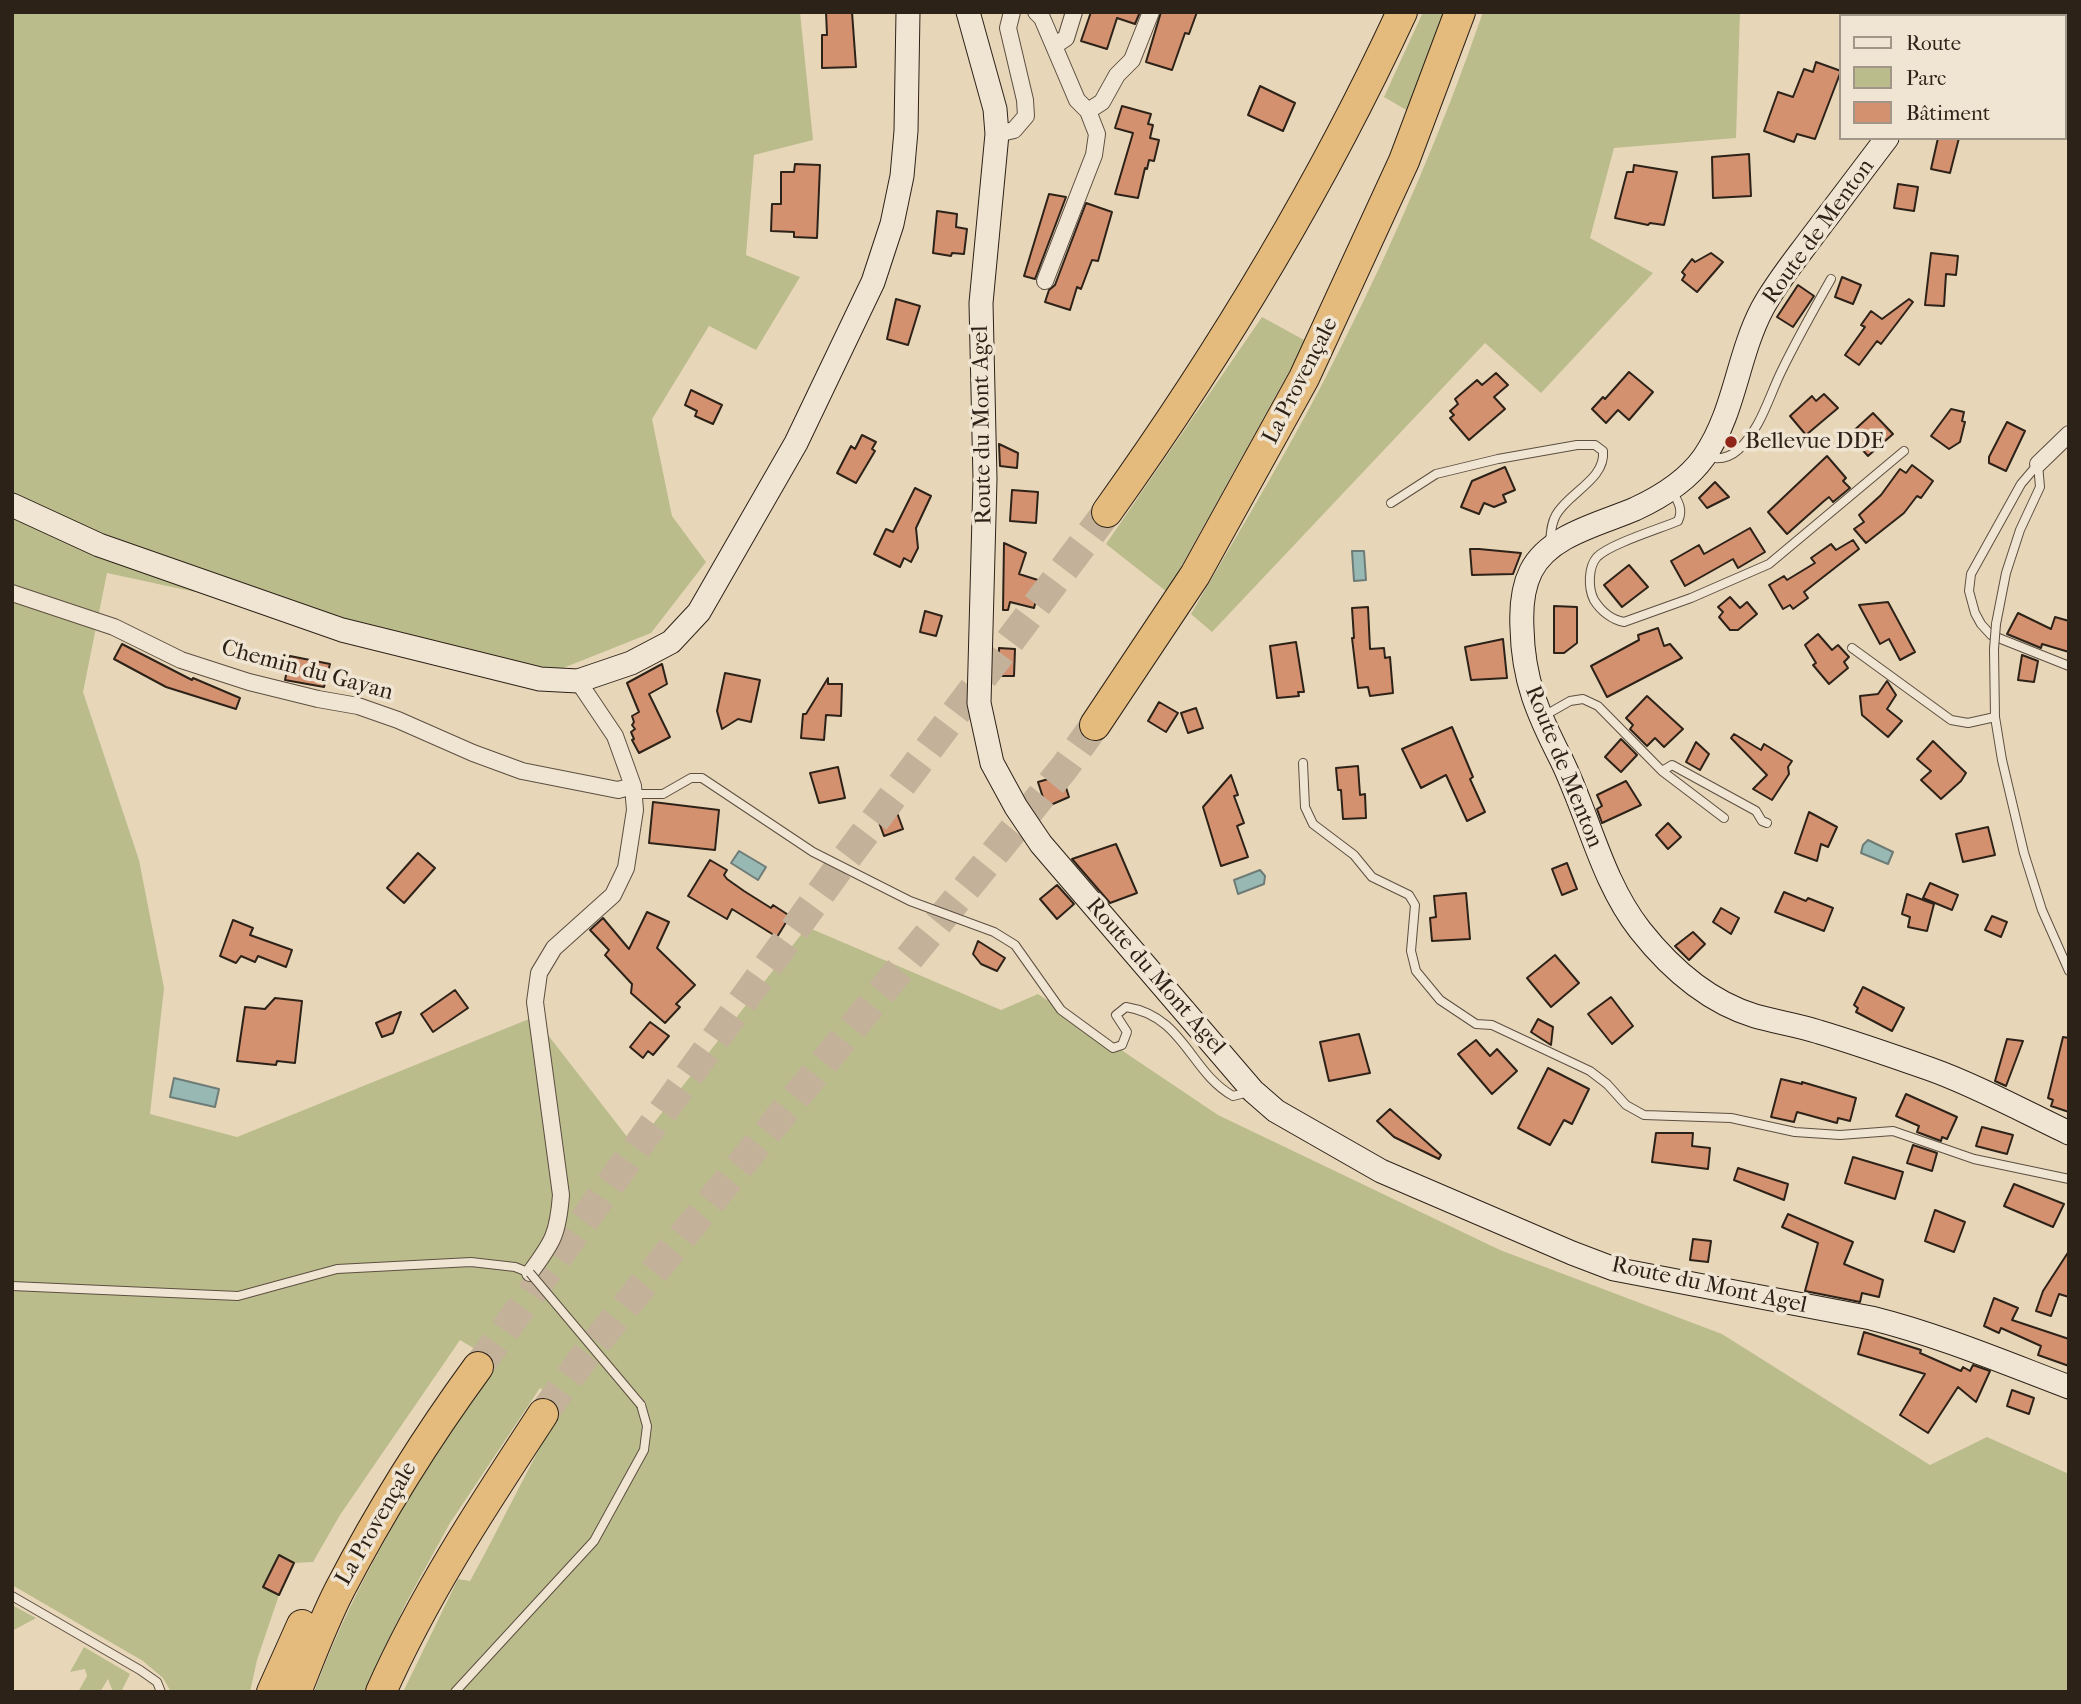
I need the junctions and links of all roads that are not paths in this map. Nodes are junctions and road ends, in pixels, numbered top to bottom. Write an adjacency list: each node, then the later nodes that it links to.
1 (908, 12): 27 (street)
2 (968, 12): 11 (street, Route du Mont Agel)
3 (1012, 12): 11 (street)
4 (1036, 12): 9 (street)
5 (1074, 12): 9 (street)
6 (1151, 12): 10 (street)
7 (1402, 12): 22 (highway)
8 (1460, 12): 30 (highway, La Provençale)
9 (1054, 46): 10 (street)
10 (1088, 111): 14 (street)
11 (997, 134): 37 (street, Route du Mont Agel)
12 (1885, 140): 17 (street, Route de Menton)
13 (1830, 279): 17 (lane)
14 (1045, 281)
15 (2069, 434): 18 (street)
16 (1904, 451): 19 (lane)
17 (1705, 456): 19 (street, Route de Menton)
18 (2038, 464): 26 (lane); 28 (lane, bridge)
19 (1671, 489): 23 (street, Route de Menton)
20 (1391, 503): 23 (lane)
21 (12, 505): 27 (street)
22 (1107, 512)
23 (1550, 548): 29 (street, Route de Menton)
24 (12, 593): 33 (street, Chemin du Gayan)
25 (1852, 648): 28 (lane)
26 (2069, 666)
27 (578, 681): 33 (street)
28 (1995, 717): 36 (lane)
29 (1541, 718): 32 (lane); 38 (street, Route de Menton)
30 (1096, 725)
31 (1303, 763): 39 (lane)
32 (1662, 771): 34 (lane); 35 (lane)
33 (633, 790): 37 (lane); 40 (street)
34 (1724, 818)
35 (1767, 823)
36 (2069, 971)
37 (1253, 1091): 43 (street, Route du Mont Agel)
38 (2069, 1133)
39 (2069, 1179)
40 (530, 1273): 41 (lane); 51 (lane, bridge)
41 (12, 1286)
42 (478, 1367): 45 (highway, La Provençale)
43 (2069, 1387)
44 (542, 1414): 50 (highway)
45 (383, 1511): 48 (highway); 49 (highway, La Provençale)
46 (12, 1596): 47 (lane)
47 (162, 1692)
48 (272, 1692)
49 (296, 1692)
50 (381, 1692)
51 (454, 1692)

